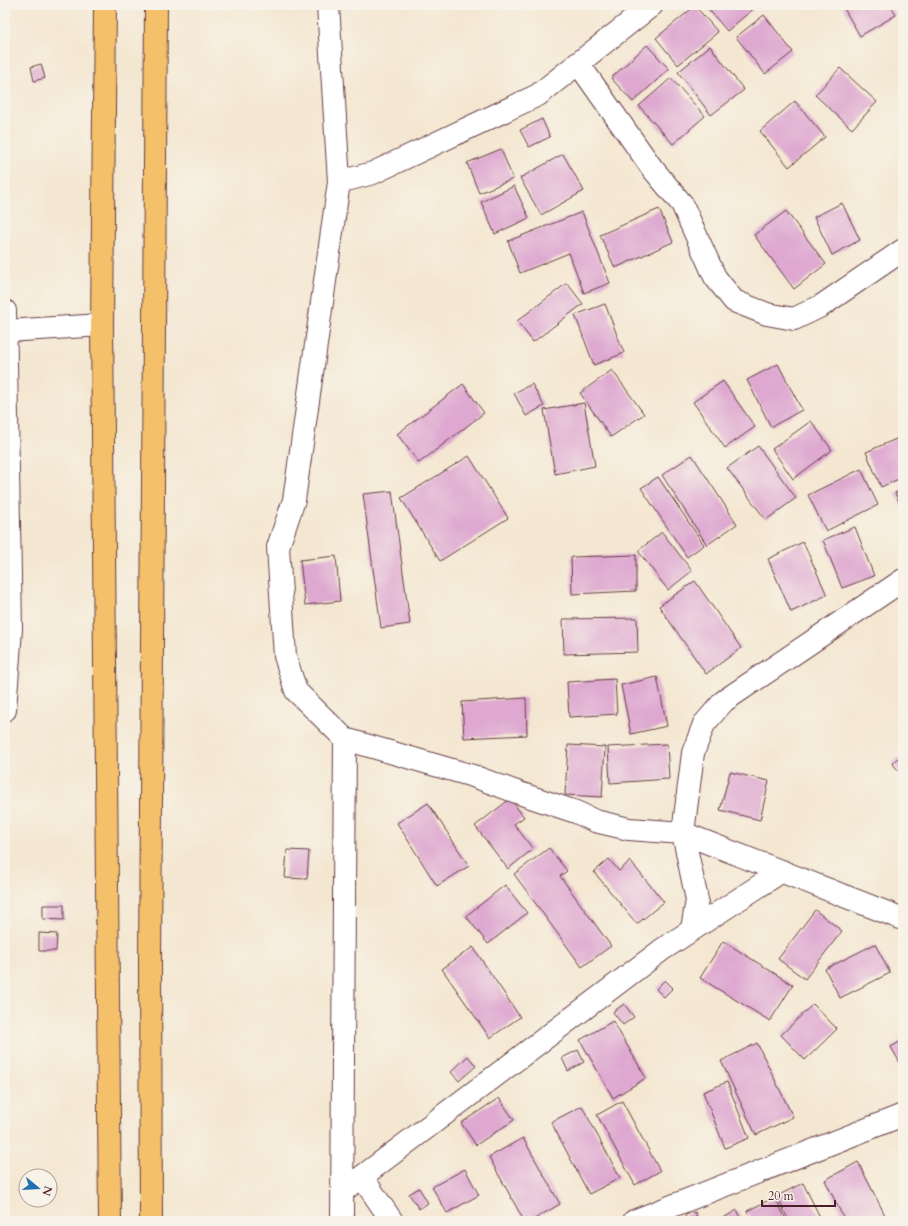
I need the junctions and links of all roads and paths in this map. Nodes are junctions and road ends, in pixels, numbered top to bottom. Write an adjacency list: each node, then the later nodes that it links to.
1 (105, 5): 9 (highway)
2 (156, 5): 21 (highway)
3 (328, 5): 6 (street)
4 (652, 5): 5 (street)
5 (578, 62): 6 (street); 7 (street)
6 (339, 182): 12 (street)
7 (903, 250)
8 (6, 321): 9 (street); 11 (street)
9 (102, 325): 20 (highway)
10 (903, 580): 13 (street)
11 (5, 710)
12 (345, 739): 13 (street); 19 (street)
13 (683, 833): 14 (street); 16 (street)
14 (782, 871): 15 (street); 16 (street)
15 (903, 919)
16 (692, 929): 18 (street)
17 (903, 1115): 24 (street)
18 (362, 1177): 19 (street); 23 (street)
19 (343, 1192): 22 (street)
20 (110, 1221)
21 (151, 1221)
22 (342, 1221)
23 (392, 1221)
24 (634, 1221)

